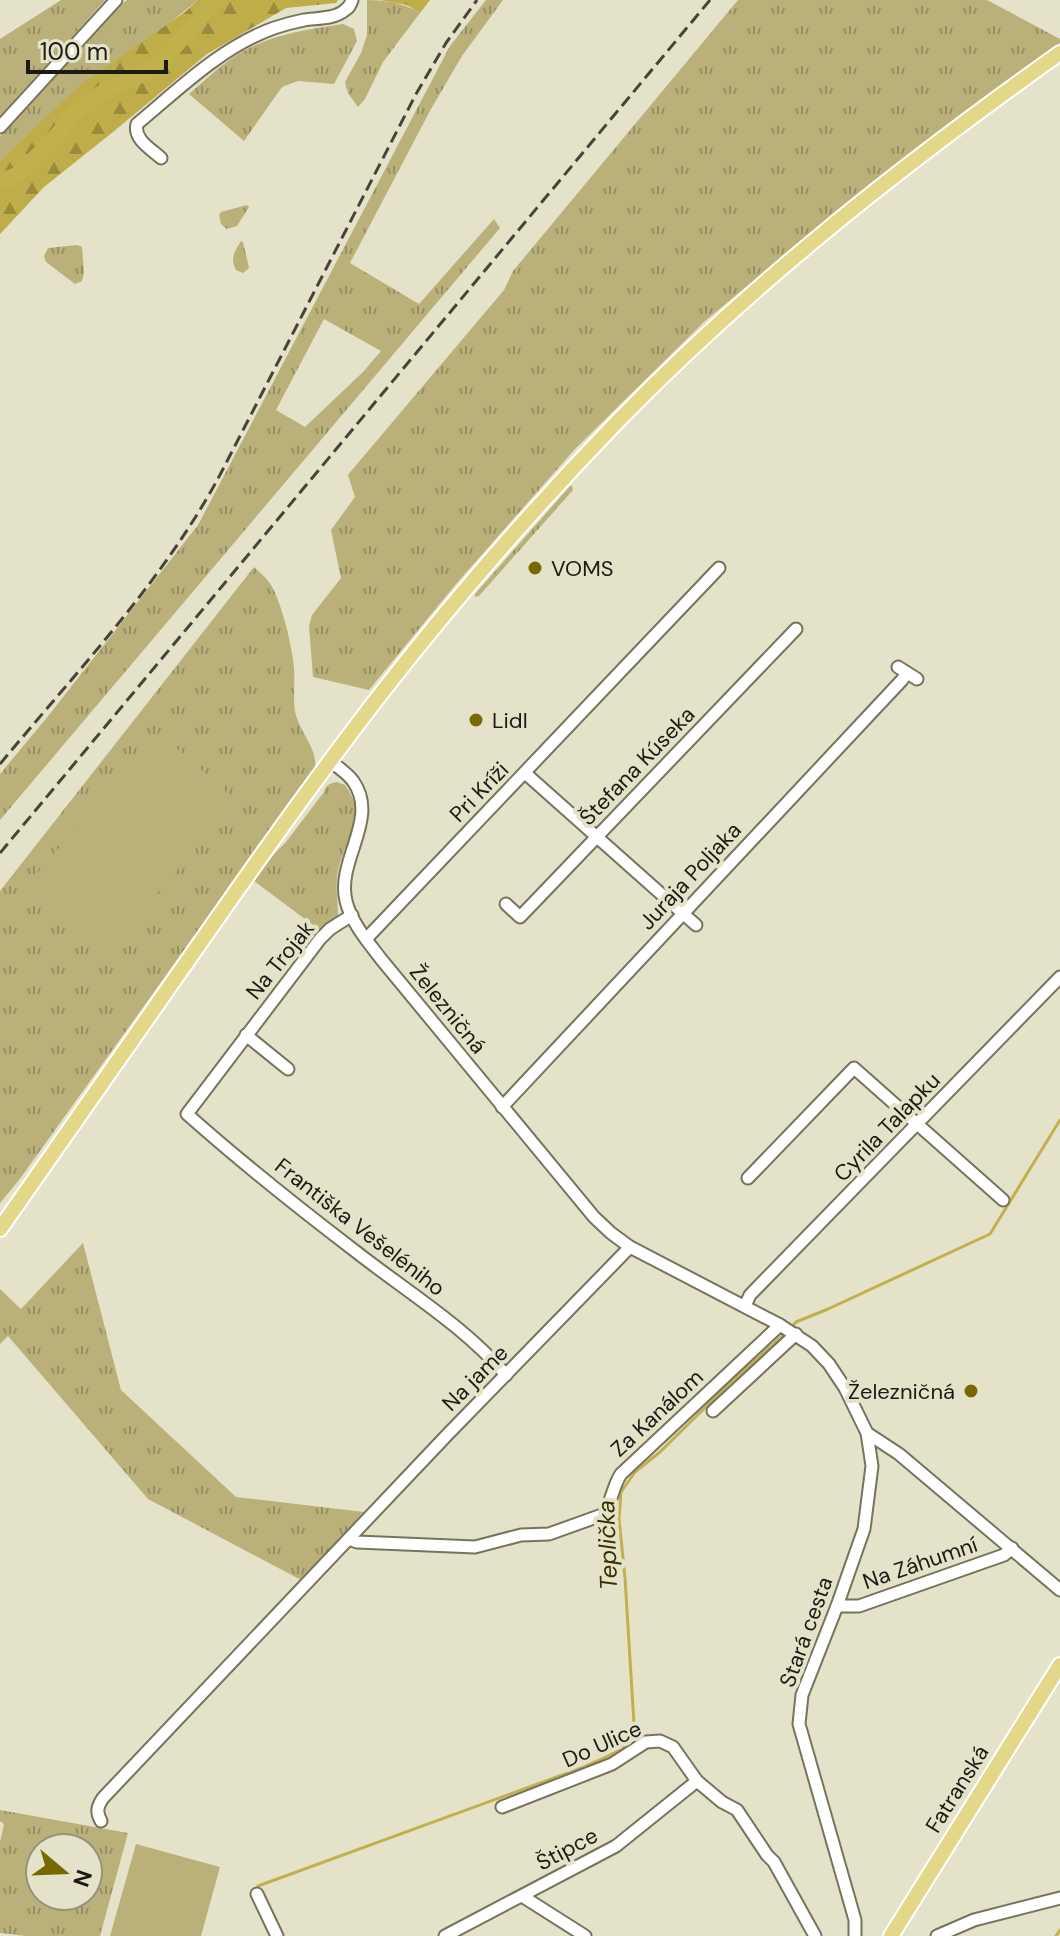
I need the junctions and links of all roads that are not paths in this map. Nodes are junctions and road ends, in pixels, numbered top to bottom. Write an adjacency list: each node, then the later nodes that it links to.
1 (116, 0): 4 (street)
2 (352, 0): 5 (street)
3 (1060, 53): 9 (main road)
4 (0, 127)
5 (161, 158)
6 (719, 568): 10 (street, Pri Kríži)
7 (796, 629): 11 (street, Štefana Kúseka)
8 (907, 673): 13 (street, Juraja Poljaka)
9 (330, 761): 14 (street, Železničná); 25 (main road)
10 (525, 773): 11 (street); 16 (street, Pri Kríži)
11 (597, 838): 12 (street, Štefana Kúseka); 13 (street)
12 (506, 904)
13 (683, 914): 15 (street); 20 (street, Juraja Poljaka)
14 (352, 915): 16 (street, Železničná); 18 (street, Na Trojak)
15 (696, 925)
16 (366, 939): 20 (street, Železničná)
17 (1060, 977): 22 (street, Cyrila Talapku)
18 (246, 1035): 19 (street); 21 (street, Na Trojak)
19 (288, 1069)
20 (502, 1107): 26 (street, Železničná)
21 (187, 1114): 29 (street, Františka Vešeléniho)
22 (917, 1125): 23 (street); 24 (street); 27 (street, Cyrila Talapku)
23 (748, 1178)
24 (1003, 1200)
25 (0, 1229)
26 (630, 1247): 27 (street, Železničná); 29 (street, Na jame)
27 (745, 1306): 28 (street, Železničná)
28 (788, 1330): 30 (street); 31 (street, Železničná); 32 (street, Za Kanálom)
29 (506, 1375): 32 (street, Na jame)
30 (713, 1411)
31 (867, 1433): 33 (street); 35 (street, Stará cesta)
32 (349, 1539): 39 (street, Na jame)
33 (1012, 1548): 34 (street); 35 (street, Na Záhumní)
34 (1060, 1590)
35 (837, 1606): 47 (street, Stará cesta)
36 (1060, 1665): 48 (main road, Fatranská)
37 (697, 1781): 38 (street, Do Ulice); 41 (street, Štipce); 46 (street, Do Ulice)
38 (502, 1807)
39 (101, 1821)
40 (257, 1894): 43 (street)
41 (522, 1896): 44 (street, Štipce); 45 (street)
42 (1060, 1898): 49 (street)
43 (277, 1936)
44 (445, 1936)
45 (585, 1936)
46 (815, 1936)
47 (855, 1936)
48 (891, 1936)
49 (937, 1936)

